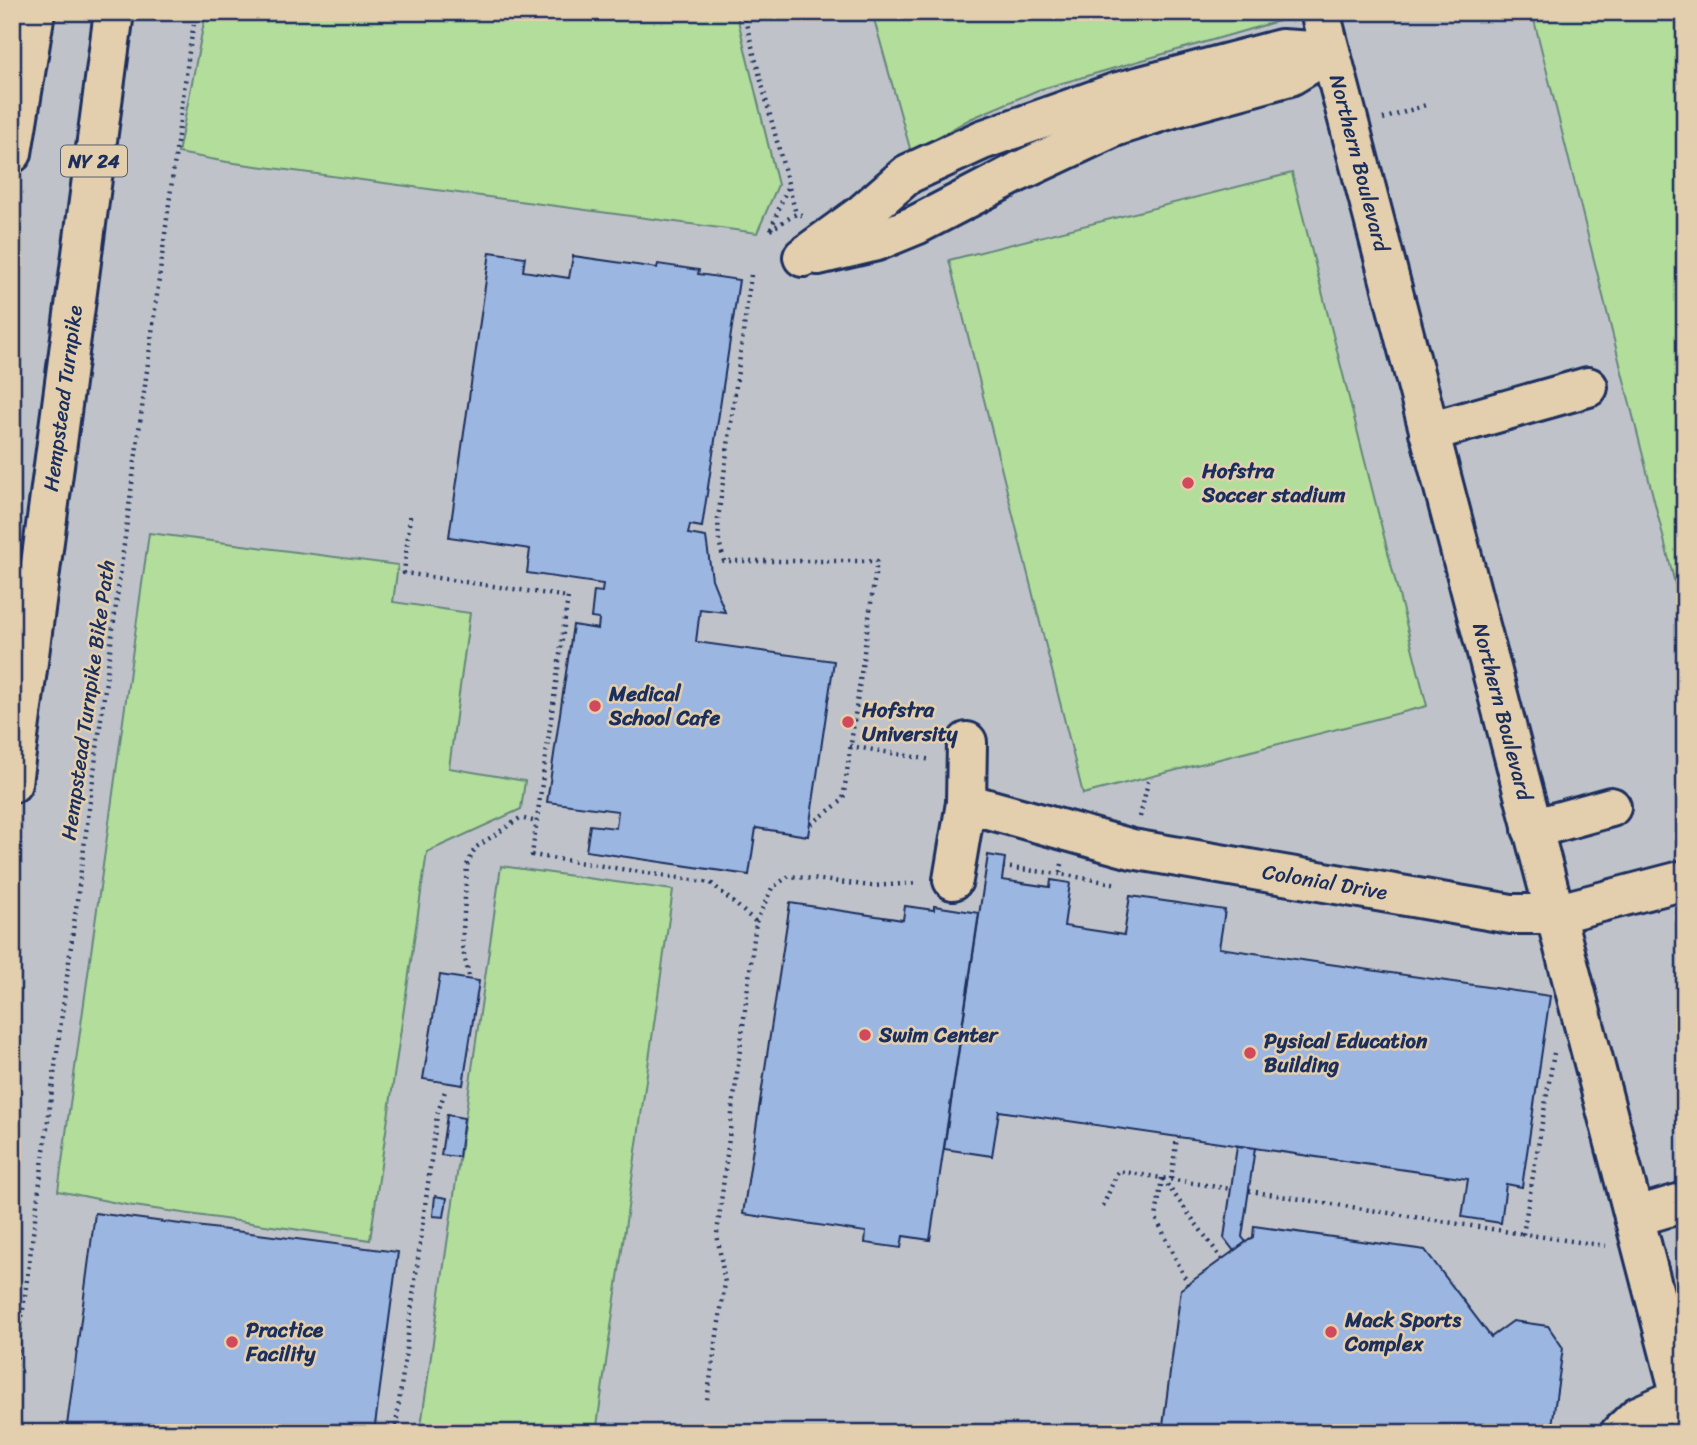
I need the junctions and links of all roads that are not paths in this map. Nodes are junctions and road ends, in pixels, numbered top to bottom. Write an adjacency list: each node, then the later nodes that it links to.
1 (35, 12): 6 (street)
2 (114, 12): 13 (street, Hempstead Turnpike / NY 24)
3 (1320, 12): 4 (street, Northern Boulevard)
4 (1330, 52): 5 (street); 8 (street); 11 (street, Northern Boulevard)
5 (975, 144): 7 (street); 8 (street)
6 (12, 153)
7 (903, 178): 9 (street); 9 (street)
8 (996, 183): 9 (street)
9 (916, 225)
10 (1588, 387): 11 (street)
11 (1429, 432): 16 (street, Northern Boulevard)
12 (967, 754): 14 (street)
13 (12, 783)
14 (966, 803): 17 (street); 19 (street, Colonial Drive)
15 (1611, 807): 16 (street)
16 (1532, 829): 19 (street, Northern Boulevard)
17 (953, 880)
18 (1685, 880): 19 (street, Colonial Drive)
19 (1555, 914): 21 (street, Northern Boulevard)
20 (1685, 1202): 21 (street)
21 (1624, 1232): 22 (street, Northern Boulevard)
22 (1683, 1404): 23 (street)
23 (1620, 1433)

